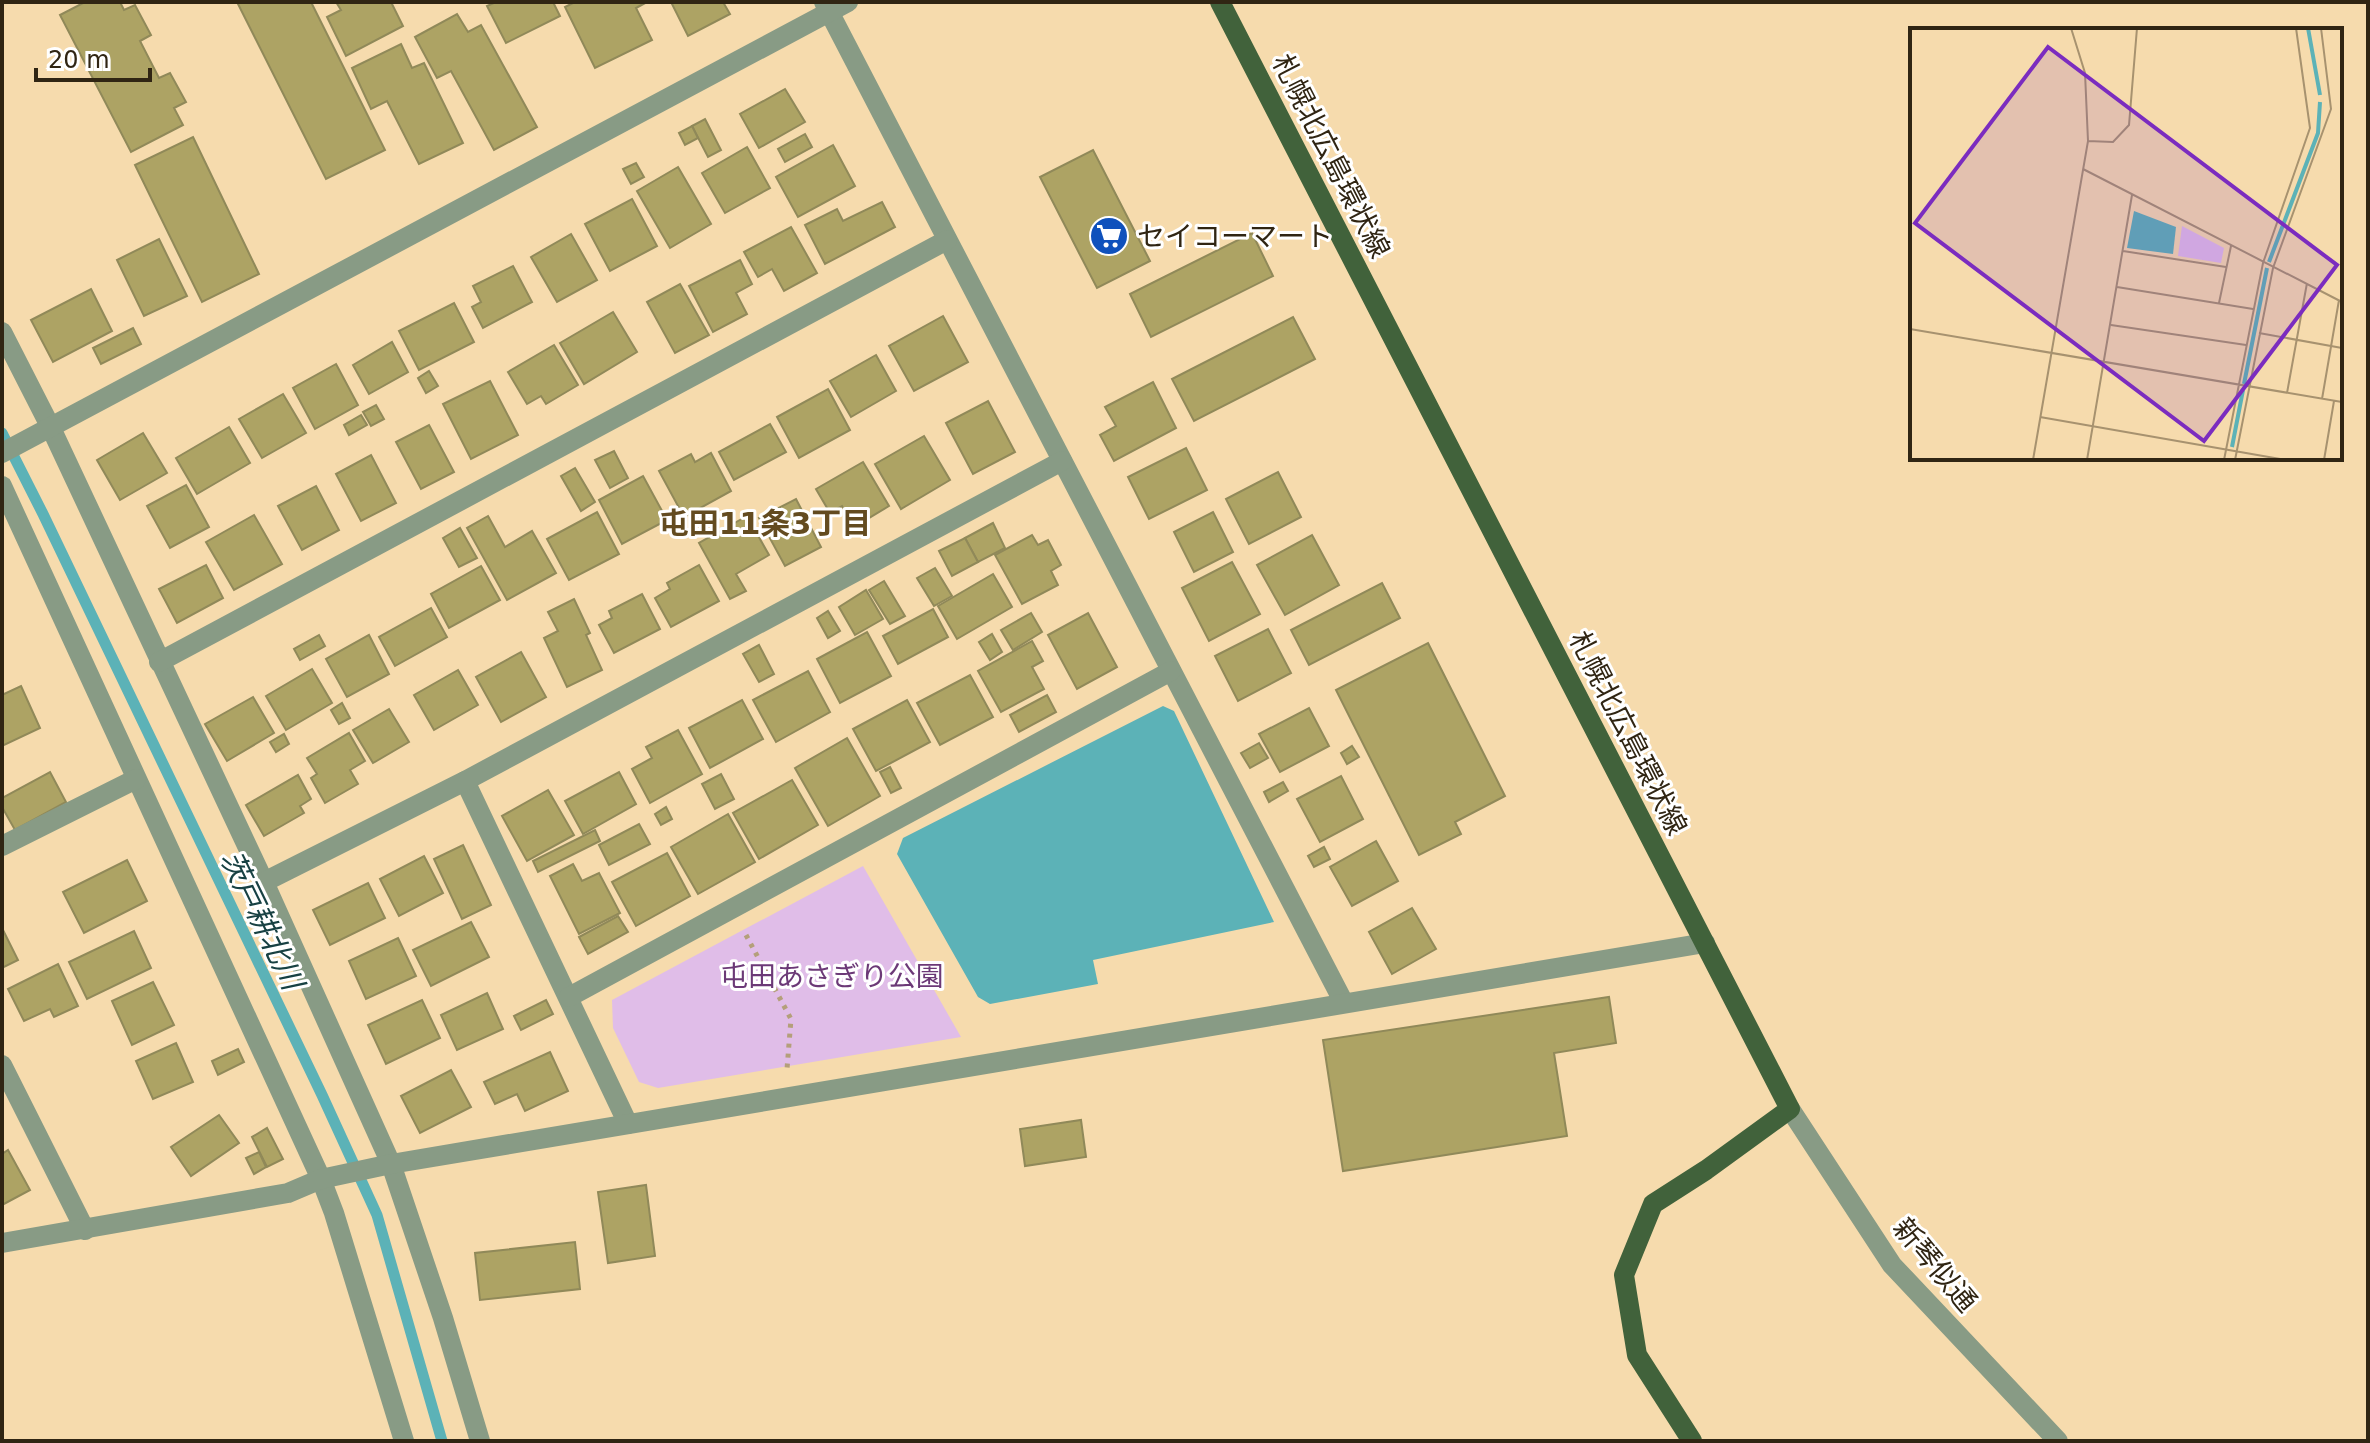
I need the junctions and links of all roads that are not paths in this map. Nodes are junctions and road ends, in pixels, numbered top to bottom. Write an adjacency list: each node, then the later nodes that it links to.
1 (848, 2): 3 (street)
2 (1220, 2): 16 (main road, 札幌北広島環状線)
3 (827, 7): 4 (street); 6 (street)
4 (947, 240): 8 (street); 10 (street)
5 (2, 332): 6 (street)
6 (51, 428): 7 (street); 10 (street)
7 (2, 453)
8 (1062, 461): 11 (street); 13 (street)
9 (2, 486): 12 (street)
10 (159, 662): 15 (street)
11 (1171, 671): 17 (street); 18 (street)
12 (136, 779): 14 (street); 23 (street)
13 (465, 781): 15 (street); 17 (street)
14 (2, 846)
15 (264, 882): 22 (street)
16 (1705, 943): 18 (street); 20 (main road, 札幌北広島環状線)
17 (569, 997): 21 (street)
18 (1344, 1003): 21 (street)
19 (2, 1065): 24 (street)
20 (1790, 1109): 28 (main road); 29 (street, 新琴似通)
21 (628, 1124): 22 (street)
22 (381, 1166): 23 (street); 27 (street)
23 (331, 1177): 24 (street); 26 (street)
24 (85, 1230): 25 (street)
25 (2, 1243)
26 (404, 1441)
27 (480, 1441)
28 (1692, 1441)
29 (2058, 1441)

